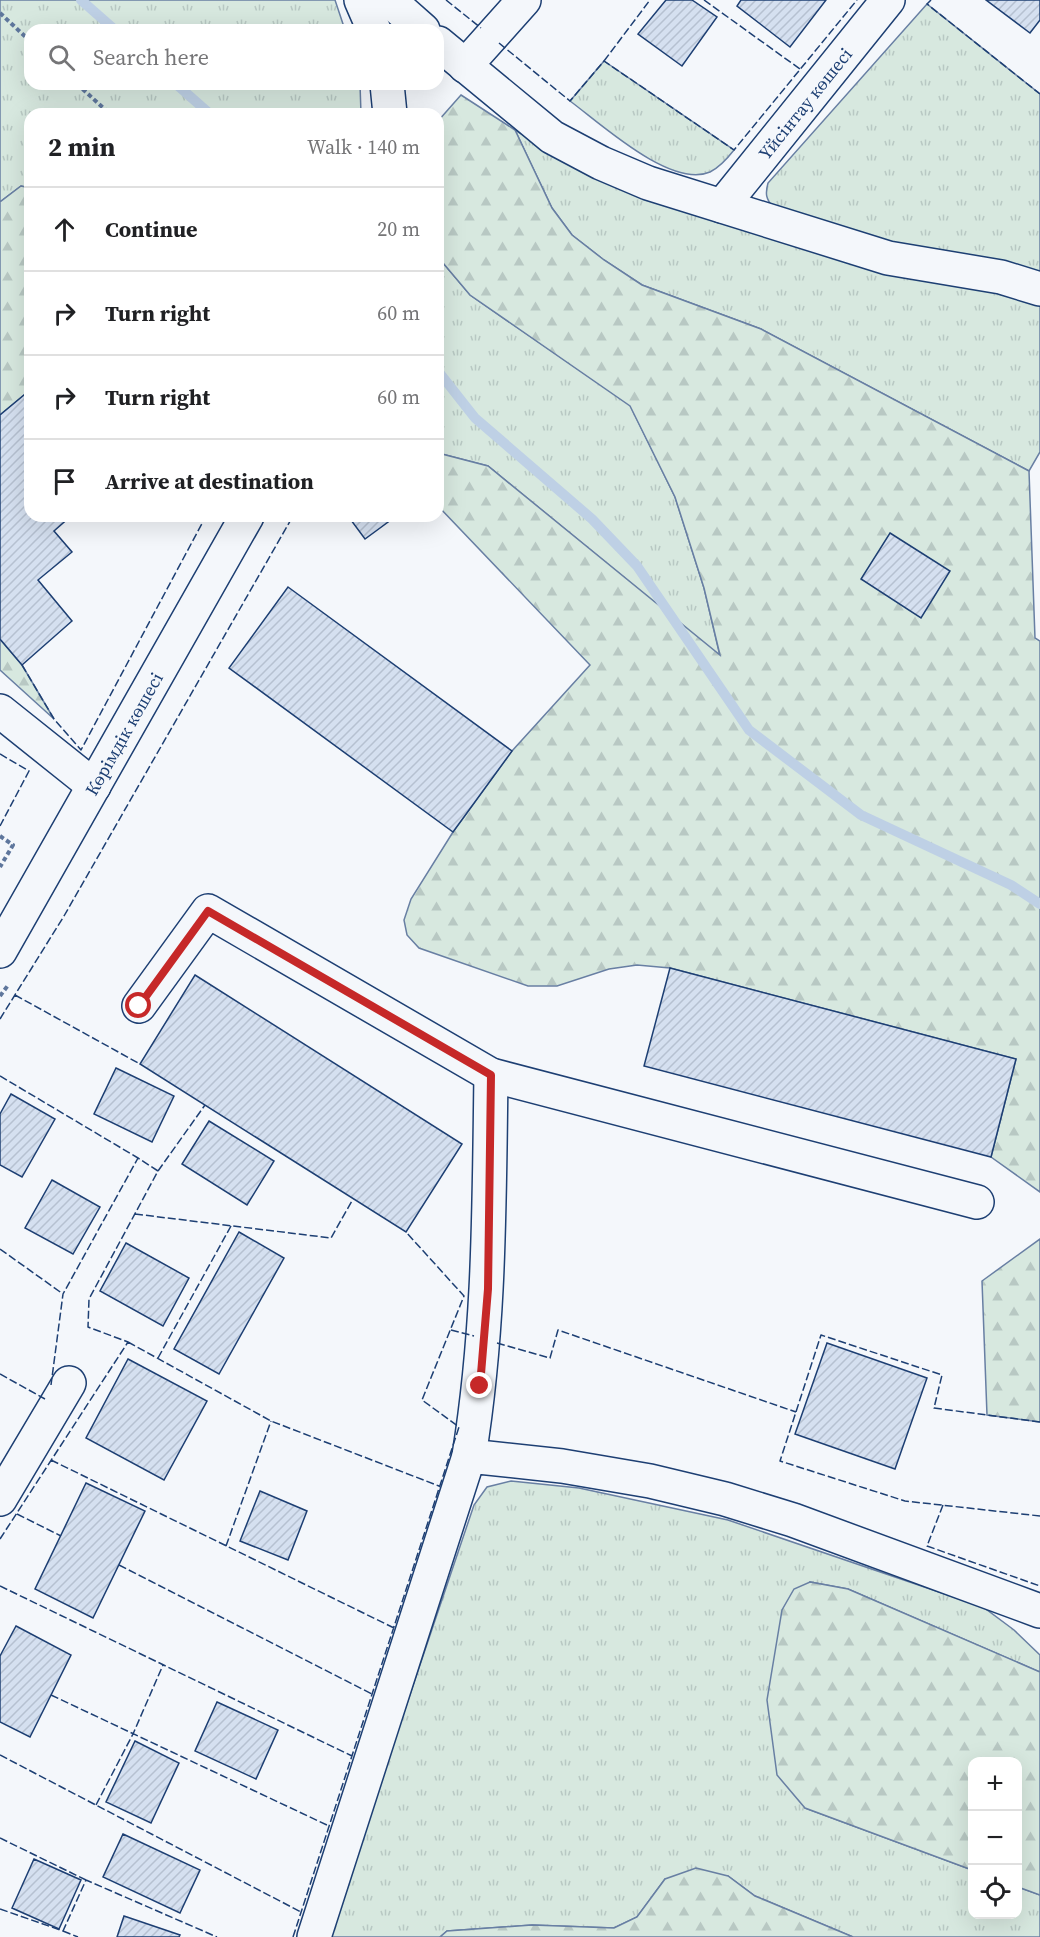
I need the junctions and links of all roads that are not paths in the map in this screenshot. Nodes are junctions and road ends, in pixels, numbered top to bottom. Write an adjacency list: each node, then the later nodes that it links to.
1 (362, 0): 4 (street)
2 (524, 0): 6 (street)
3 (888, 0): 9 (street, Үйсінтау көшесі)
4 (372, 24)
5 (444, 48): 6 (street)
6 (465, 66): 9 (street)
7 (388, 90): 8 (street)
8 (389, 108)
9 (722, 206): 10 (street)
10 (1040, 289)
11 (244, 522): 13 (street, Көрімдік көшесі)
12 (0, 711): 13 (street)
13 (94, 786): 14 (street, Көрімдік көшесі)
14 (0, 951)
15 (139, 1006): 16 (street)
16 (491, 1075): 17 (street); 19 (street)
17 (977, 1202)
18 (69, 1383): 20 (street)
19 (469, 1456): 21 (street); 22 (street)
20 (0, 1499)
21 (1040, 1611)
22 (314, 1937)

